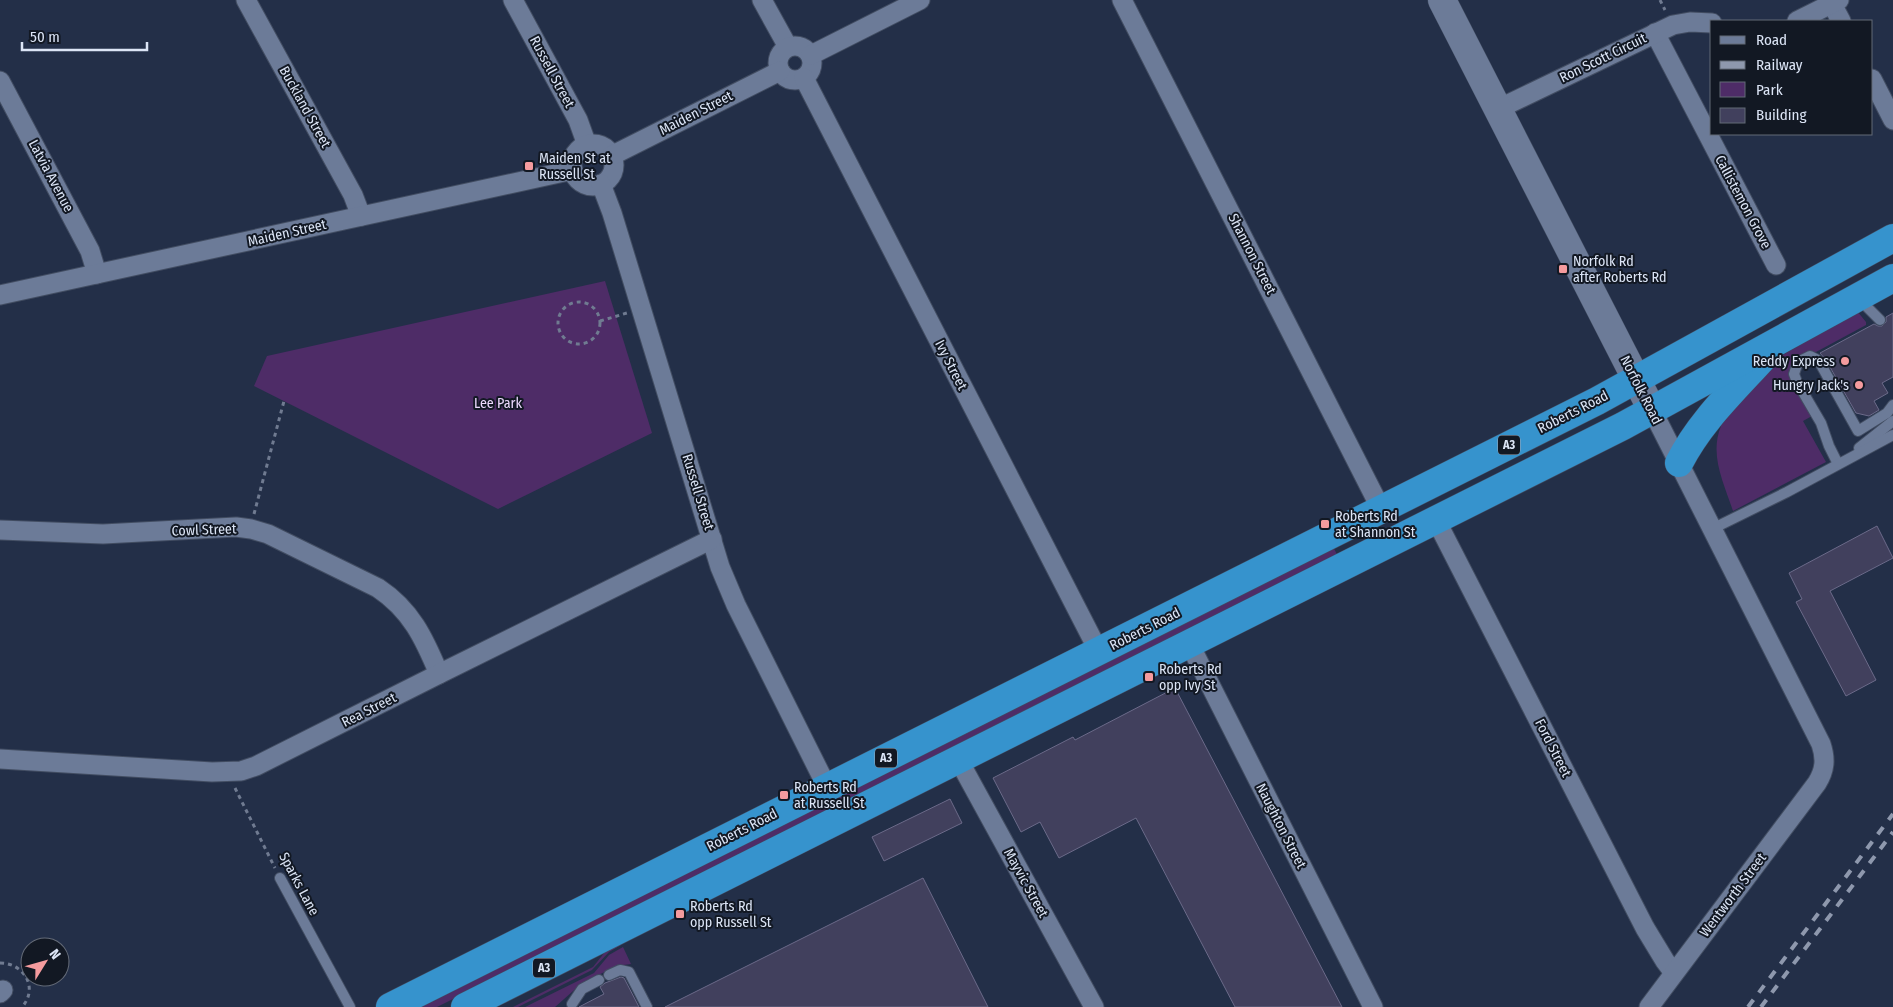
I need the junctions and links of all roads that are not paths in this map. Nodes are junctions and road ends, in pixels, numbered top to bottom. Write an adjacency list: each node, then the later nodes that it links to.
1 (246, 0): 24 (street, Buckland Street)
2 (513, 0): 20 (street, Russell Street)
3 (762, 0): 12 (street)
4 (920, 0): 13 (street)
5 (1122, 0): 40 (street, Shannon Street)
6 (1442, 0): 18 (street, Norfolk Road)
7 (1836, 2): 8 (street); 9 (street)
8 (1798, 20)
9 (1842, 20)
10 (1710, 23): 11 (street, Ron Scott Circuit)
11 (1655, 33): 18 (street, Ron Scott Circuit); 26 (street, Callistemon Grove)
12 (788, 48): 13 (street); 14 (street)
13 (811, 55): 15 (street)
14 (780, 71): 15 (street); 21 (street, Maiden Street)
15 (804, 78): 46 (street, Ivy Street)
16 (0, 81): 27 (street, Latvia Avenue)
17 (1873, 81): 19 (street)
18 (1498, 109): 33 (street, Norfolk Road)
19 (1893, 120)
20 (587, 145): 21 (street); 22 (street)
21 (611, 156): 23 (street)
22 (573, 170): 23 (street); 24 (street, Maiden Street)
23 (601, 184): 44 (street, Russell Street)
24 (361, 216): 27 (street, Maiden Street)
25 (1893, 238): 33 (highway, Roberts Road / A3)
26 (1776, 265)
27 (97, 274): 29 (street, Maiden Street)
28 (1893, 278): 30 (highway, A3)
29 (0, 296)
30 (1858, 297): 31 (lane); 32 (highway, A3)
31 (1880, 320)
32 (1777, 342): 35 (highway, A3); 38 (highway)
33 (1636, 380): 35 (street, Norfolk Road); 40 (highway, Roberts Road / A3)
34 (1893, 405): 39 (lane)
35 (1652, 410): 38 (street, Norfolk Road); 41 (highway, A3)
36 (1893, 421): 39 (lane)
37 (1893, 435): 39 (lane)
38 (1679, 463): 42 (street, Norfolk Road)
39 (1838, 464): 42 (lane)
40 (1382, 509): 46 (highway, Roberts Road / A3)
41 (1436, 520): 45 (highway, A3); 53 (street, Ford Street)
42 (1712, 529): 50 (street, Norfolk Road)
43 (0, 530): 47 (street, Cowl Street)
44 (712, 539): 47 (street, Rea Street); 51 (street, Russell Street)
45 (1190, 645): 49 (highway, A3); 62 (street, Naughton Street)
46 (1099, 652): 51 (highway, Roberts Road / A3)
47 (439, 674): 48 (street, Rea Street)
48 (0, 759)
49 (958, 759): 59 (highway, A3); 61 (street, Mayvic Street)
50 (1817, 783): 53 (street, Wentworth Street)
51 (827, 787): 58 (highway, Roberts Road / A3)
52 (280, 878): 57 (lane, Sparks Lane)
53 (1674, 973): 63 (street, Wentworth Street)
54 (609, 975): 60 (lane)
55 (599, 980): 56 (lane)
56 (572, 1004)
57 (350, 1007)
58 (390, 1007)
59 (465, 1007)
60 (648, 1007)
61 (1094, 1007)
62 (1373, 1007)
63 (1649, 1007)

